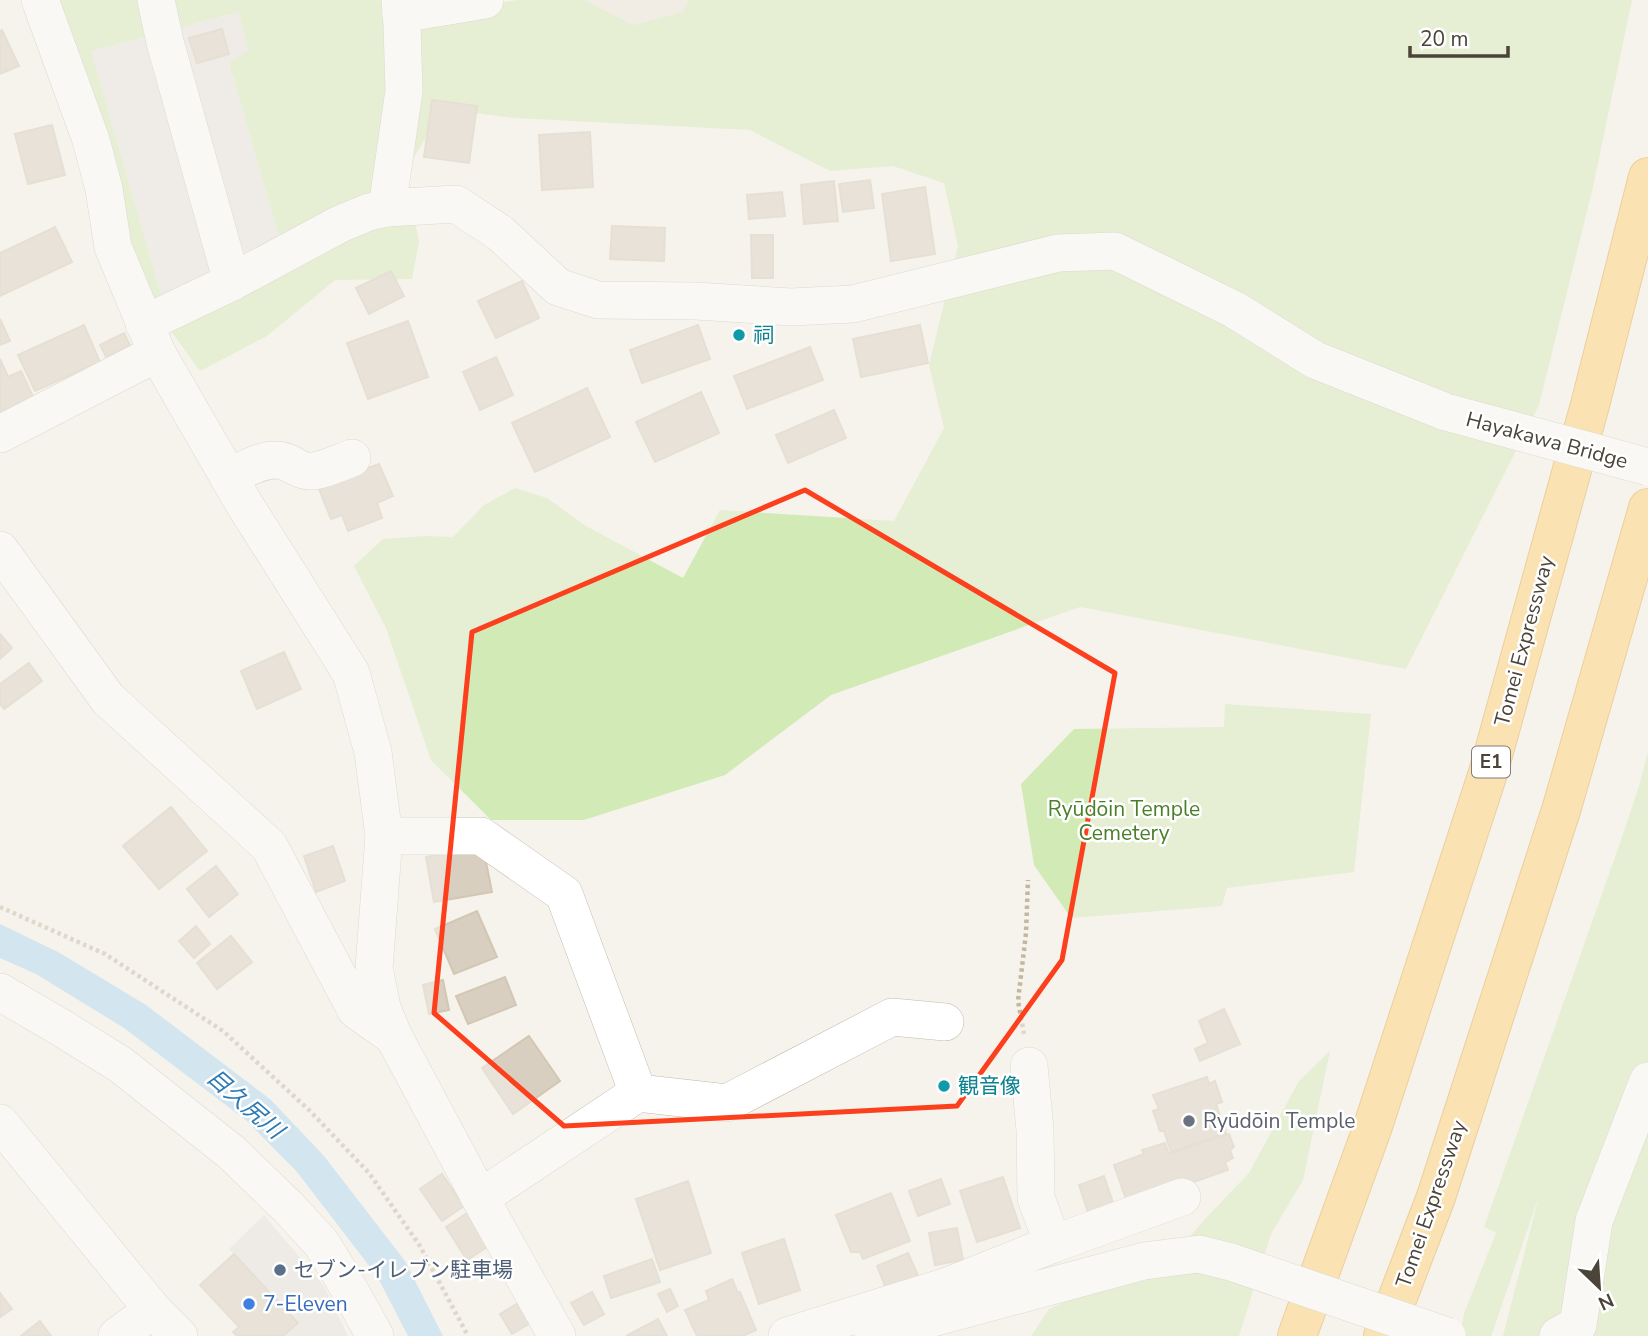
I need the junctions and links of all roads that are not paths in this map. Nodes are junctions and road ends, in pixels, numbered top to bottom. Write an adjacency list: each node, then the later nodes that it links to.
1 (40, 0): 8 (street)
2 (156, 0): 7 (street)
3 (485, 0): 4 (street)
4 (401, 7): 6 (street)
5 (1648, 177): 33 (highway, Tomei Expressway / E1)
6 (387, 208): 7 (street, Hayakawa Bridge); 11 (street, Hayakawa Bridge, bridge)
7 (232, 282): 8 (street, Hayakawa Bridge)
8 (151, 338): 9 (street, Hayakawa Bridge); 12 (street)
9 (0, 433)
10 (352, 458): 12 (street)
11 (1648, 467)
12 (229, 477): 15 (street)
13 (1648, 508): 34 (highway, Tomei Expressway)
14 (0, 550): 18 (street)
15 (384, 836): 18 (street); 21 (street)
16 (0, 992): 29 (street)
17 (945, 1022): 21 (street)
18 (394, 1037): 24 (street)
19 (1029, 1066): 25 (street)
20 (1648, 1081): 36 (street)
21 (638, 1093): 24 (street)
22 (0, 1123): 26 (street)
23 (1182, 1196): 25 (street)
24 (480, 1198): 30 (street)
25 (1053, 1244): 31 (street)
26 (153, 1310): 27 (street); 28 (street)
27 (117, 1336)
28 (179, 1336)
29 (375, 1336)
30 (557, 1336)
31 (787, 1336)
32 (866, 1336): 35 (street, bridge)
33 (1297, 1336)
34 (1383, 1336)
35 (1447, 1336)
36 (1558, 1336)

